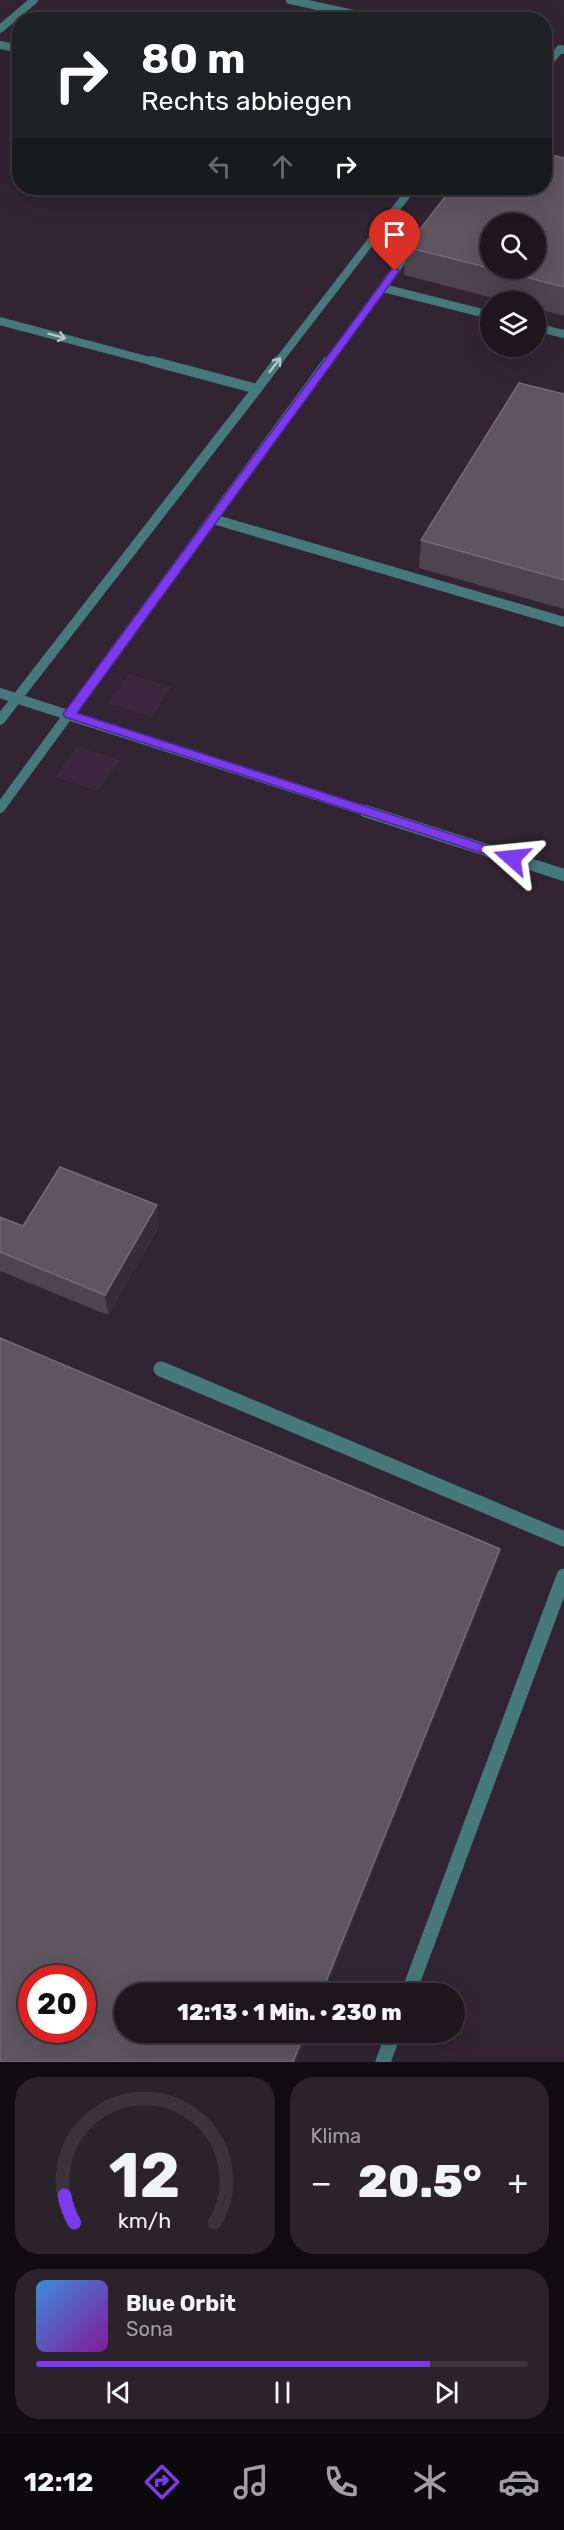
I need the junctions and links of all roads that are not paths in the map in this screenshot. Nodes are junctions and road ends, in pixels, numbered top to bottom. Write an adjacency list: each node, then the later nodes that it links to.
1 (34, 0): 3 (lane)
2 (290, 0): 4 (lane)
3 (20, 12)
4 (345, 12)
5 (12, 19): 6 (lane)
6 (0, 29)
7 (407, 195): 14 (lane, one-way to 7)
8 (416, 242): 9 (lane)
9 (383, 288): 10 (lane); 15 (lane)
10 (480, 312)
11 (0, 321): 14 (lane, one-way to 14)
12 (546, 330): 13 (lane)
13 (564, 334)
14 (257, 389): 18 (lane)
15 (213, 519): 16 (lane); 19 (lane)
16 (564, 622)
17 (0, 693): 18 (lane)
18 (17, 698): 19 (lane); 20 (lane)
19 (69, 714): 21 (lane); 22 (lane)
20 (0, 720)
21 (0, 808)
22 (564, 875)
23 (161, 1369): 24 (lane)
24 (564, 1539)
25 (564, 1576): 26 (lane)
26 (412, 1983)
27 (390, 2043): 28 (lane)
28 (383, 2062)

